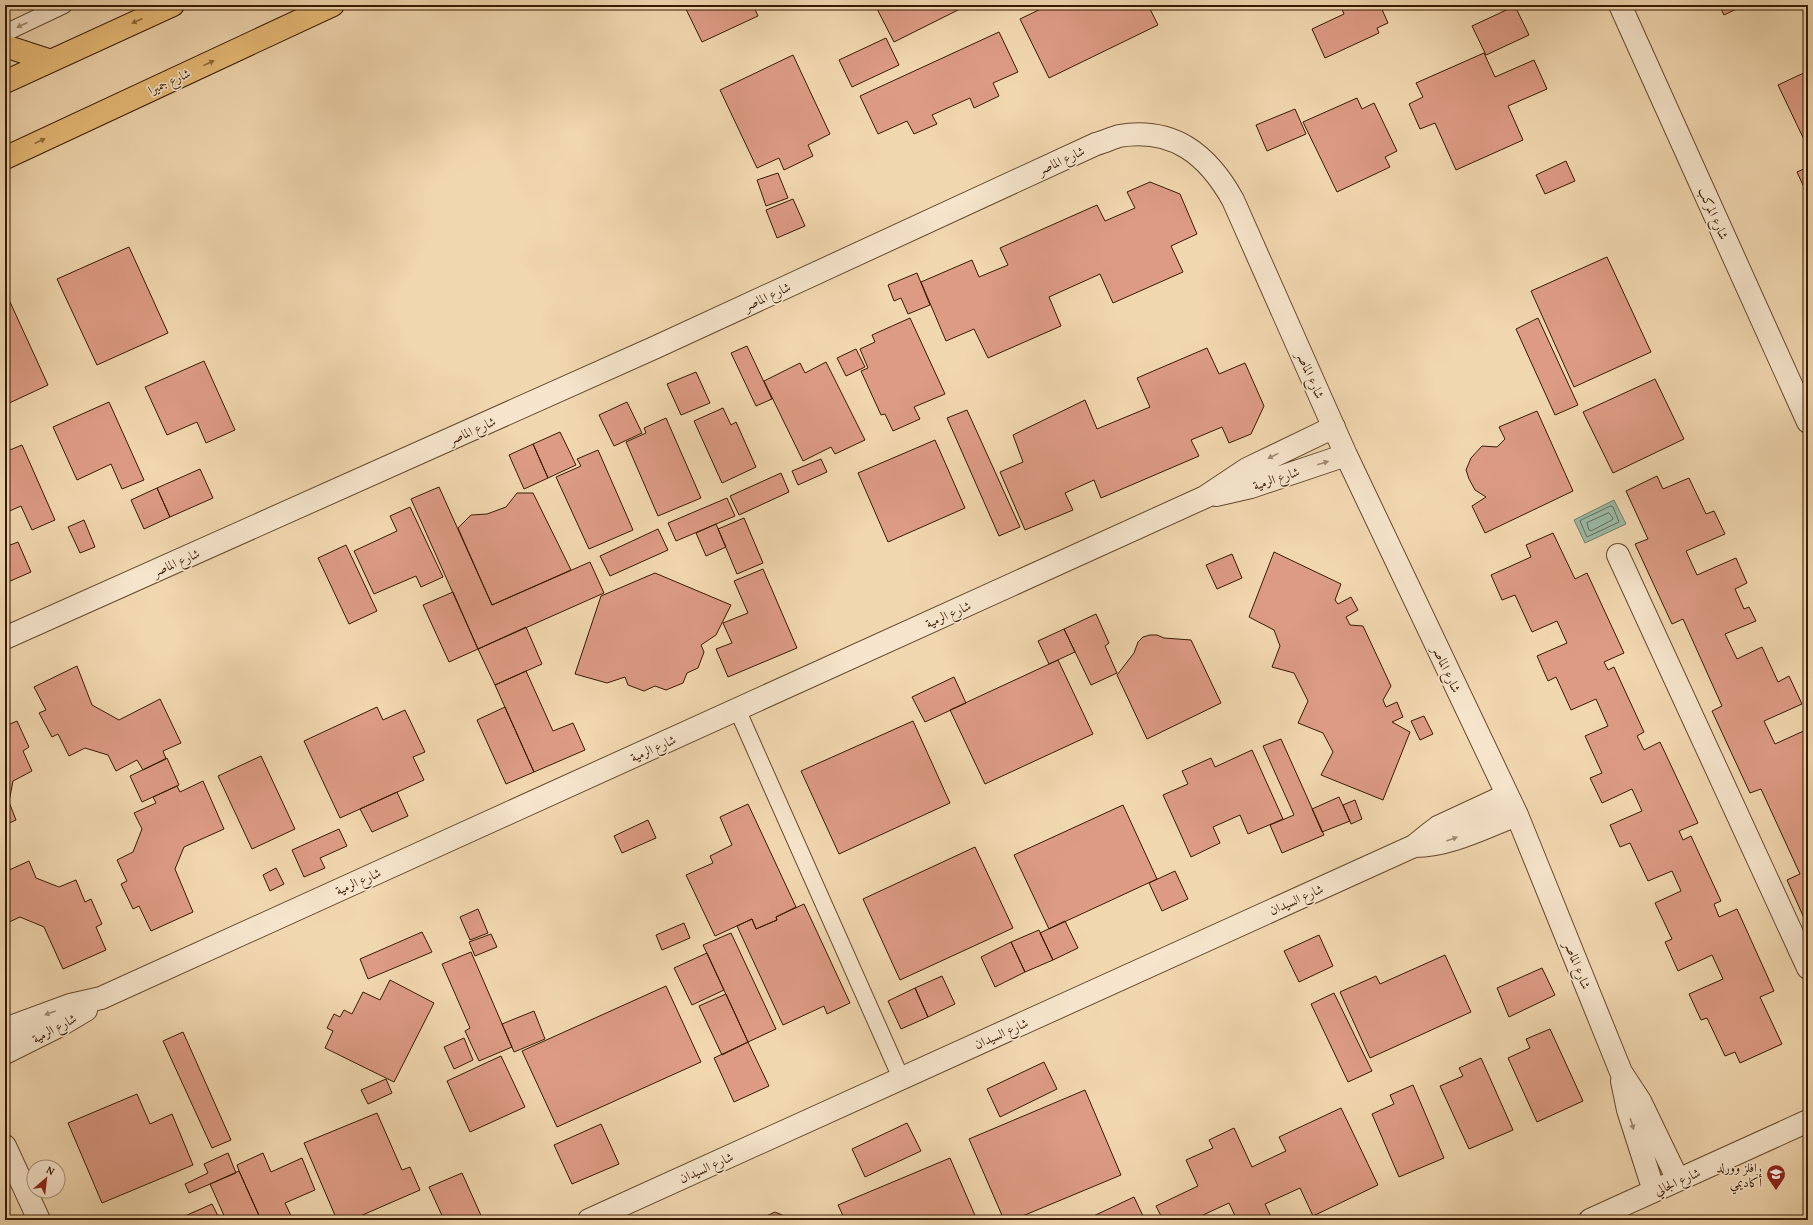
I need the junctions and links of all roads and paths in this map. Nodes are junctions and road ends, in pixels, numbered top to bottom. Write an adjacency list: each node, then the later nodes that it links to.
1 (64, 5): 5 (lane, one-way to 5)
2 (173, 5): 7 (main road, one-way to 7)
3 (333, 5): 9 (main road, شارع جميرا, one-way to 3)
4 (1620, 5): 10 (street, شارع المركب)
5 (5, 33)
6 (5, 46): 7 (main road)
7 (51, 61): 8 (main road)
8 (5, 82)
9 (5, 158)
10 (1808, 422)
11 (1334, 427): 12 (street, شارع الماصر); 13 (street, شارع الرمية, one-way to 13); 15 (street, شارع الماصر)
12 (1346, 455): 13 (street, شارع الرمية, one-way to 12); 17 (street, شارع الماصر)
13 (1205, 497): 16 (street, شارع الرمية)
14 (1618, 555): 20 (street)
15 (5, 638)
16 (737, 709): 21 (street, شارع الرمية); 25 (lane)
17 (1507, 795): 18 (street, شارع الماصر); 19 (street, شارع السيدان)
18 (1516, 815): 19 (street, شارع السيدان, one-way to 18); 24 (street, شارع الماصر)
19 (1414, 846): 25 (street, شارع السيدان)
20 (1808, 968)
21 (101, 998): 22 (street, شارع الرمية, one-way to 22); 23 (street, شارع الرمية)
22 (5, 1029)
23 (5, 1053)
24 (1621, 1072): 28 (street, شارع الماصر); 29 (street, شارع الماصر, one-way to 29)
25 (901, 1078): 31 (street, شارع السيدان)
26 (1808, 1121): 28 (street, شارع الجالي)
27 (5, 1146): 30 (street)
28 (1678, 1180): 29 (street, شارع الجالي)
29 (1654, 1191): 32 (street, شارع الجالي)
30 (39, 1220)
31 (589, 1220)
32 (1590, 1220)

